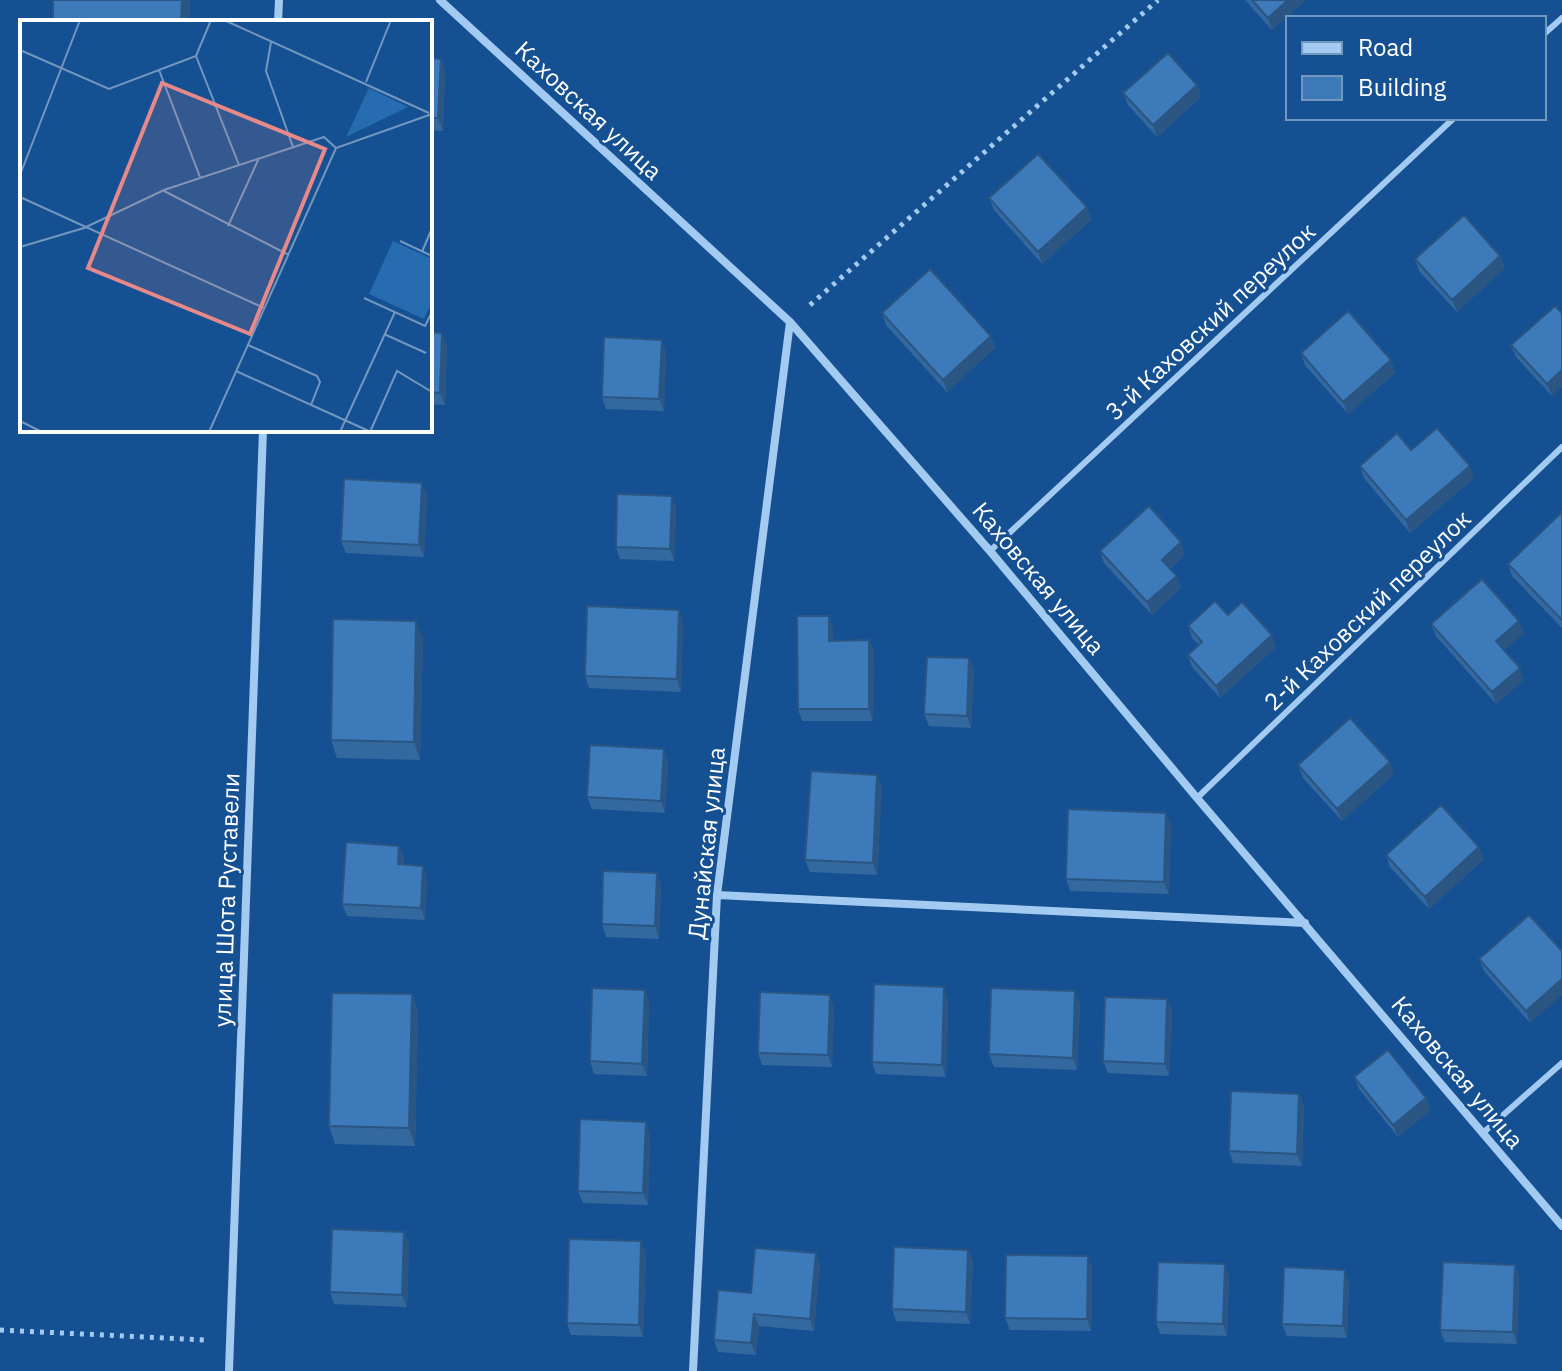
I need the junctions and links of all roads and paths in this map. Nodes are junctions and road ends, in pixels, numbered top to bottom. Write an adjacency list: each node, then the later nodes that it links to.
1 (279, 0): 5 (street)
2 (440, 0): 8 (street, Каховская улица)
3 (1158, 0): 8 (path)
4 (1562, 18): 6 (lane)
5 (278, 20)
6 (1546, 32)
7 (1452, 120): 11 (lane, 3-й Каховский переулок)
8 (790, 322): 11 (street, Каховская улица); 13 (street, Дунайская улица)
9 (263, 432): 19 (street, улица Шота Руставели)
10 (1562, 447): 12 (lane, 2-й Каховский переулок)
11 (990, 551): 12 (street, Каховская улица)
12 (1197, 798): 14 (street, Каховская улица)
13 (717, 895): 14 (street); 21 (street, Дунайская улица)
14 (1305, 923): 16 (street, Каховская улица)
15 (1562, 1063): 16 (lane)
16 (1484, 1132): 17 (street, Каховская улица)
17 (1562, 1226)
18 (0, 1330): 19 (path)
19 (231, 1341): 20 (street, улица Шота Руставели)
20 (229, 1371)
21 (693, 1371)

